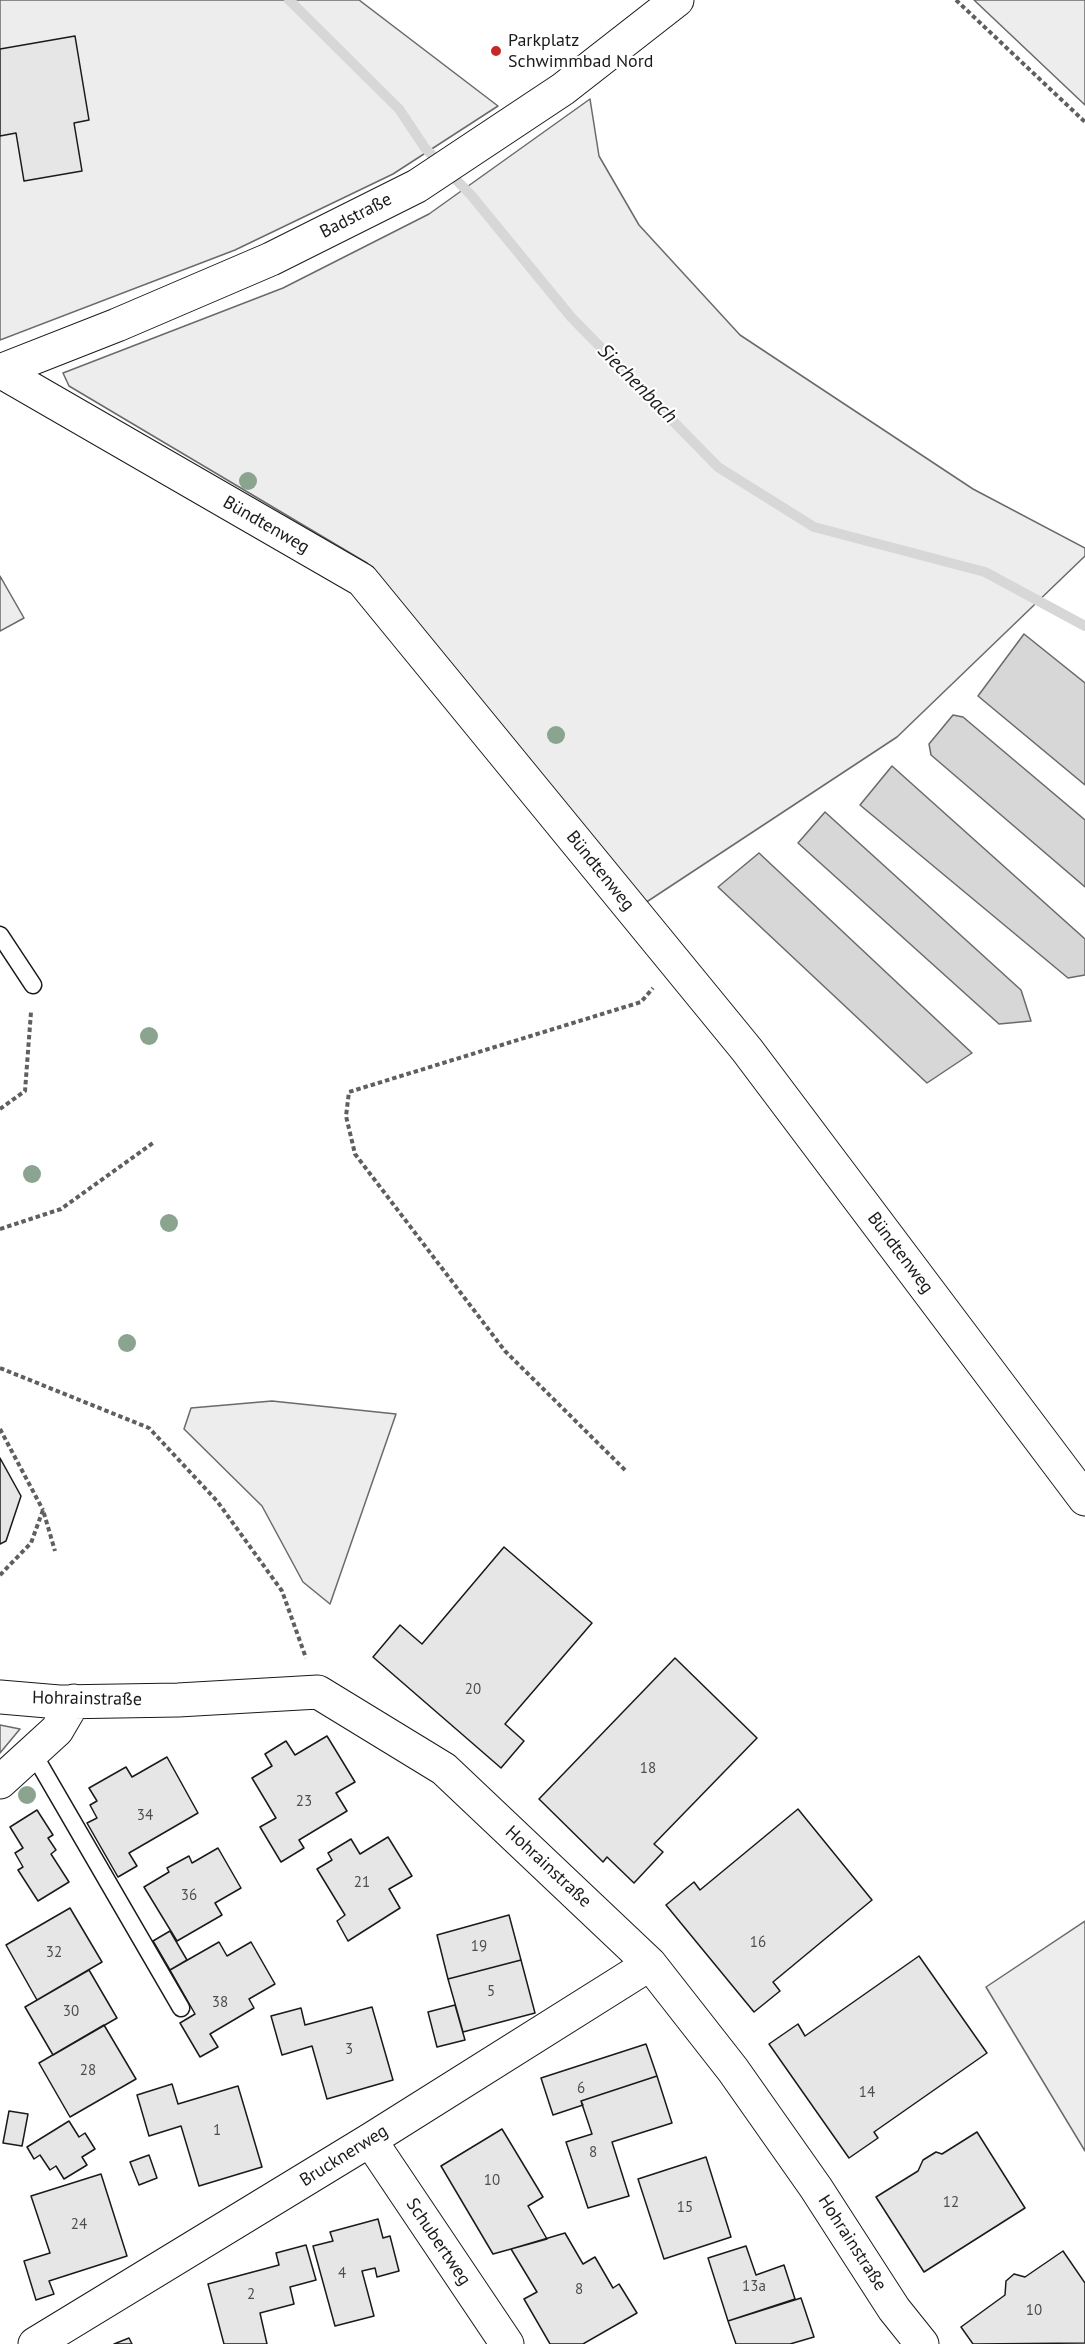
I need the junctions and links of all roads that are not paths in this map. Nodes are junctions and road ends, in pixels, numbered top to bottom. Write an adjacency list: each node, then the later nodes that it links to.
1 (677, 0): 2 (street, Badstraße)
2 (0, 371): 5 (street, Bündtenweg)
3 (0, 935): 4 (lane)
4 (33, 985)
5 (1085, 1498)
6 (0, 1697): 7 (street, Hohrainstraße)
7 (74, 1701): 8 (street); 10 (street, Hohrainstraße)
8 (33, 1752): 9 (street); 11 (lane)
9 (0, 1782)
10 (650, 1964): 12 (street, Brucknerweg); 15 (street, Hohrainstraße)
11 (182, 2008)
12 (370, 2140): 13 (street, Brucknerweg); 14 (street, Schubertweg)
13 (35, 2344)
14 (507, 2344)
15 (922, 2344)

